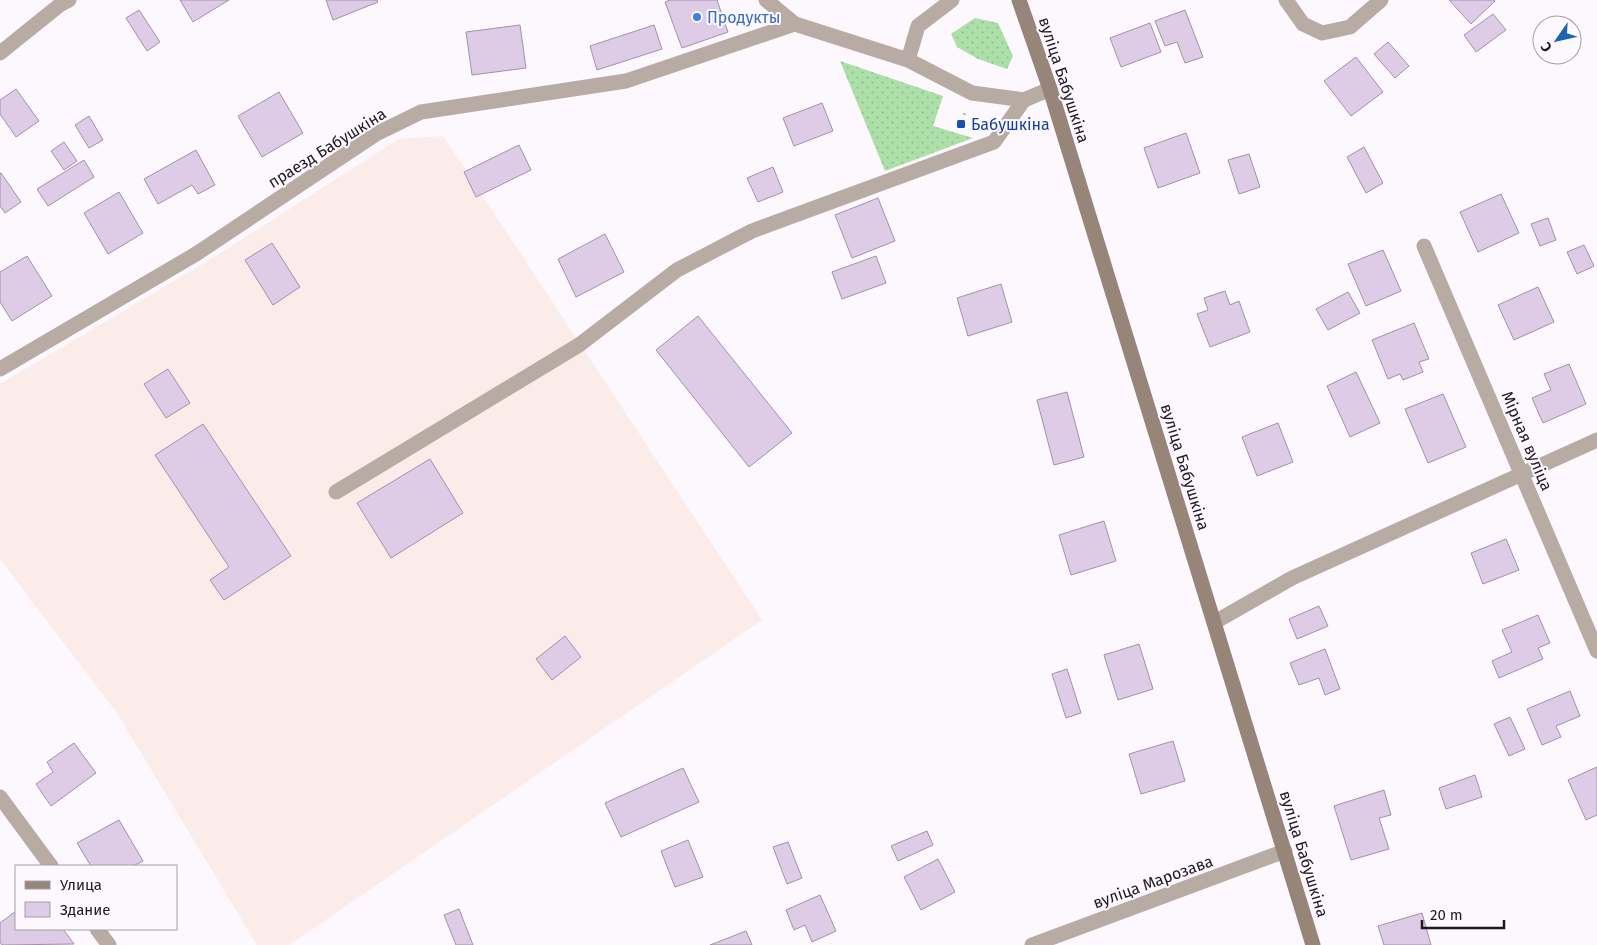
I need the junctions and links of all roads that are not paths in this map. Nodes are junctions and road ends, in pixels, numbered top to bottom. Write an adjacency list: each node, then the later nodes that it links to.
1 (69, 0): 8 (street)
2 (766, 0): 7 (street)
3 (952, 0): 9 (street)
4 (1019, 0): 10 (street, вуліца Бабушкіна)
5 (1286, 0): 6 (street)
6 (1381, 0)
7 (795, 24): 9 (street); 13 (street, праезд Бабушкіна)
8 (0, 53)
9 (908, 60): 11 (street)
10 (1050, 89): 11 (street); 17 (street, вуліца Бабушкіна)
11 (1024, 100): 16 (street)
12 (1424, 246): 15 (street, Мірная вуліца)
13 (0, 370)
14 (1597, 440): 15 (street)
15 (1522, 473): 17 (street); 18 (street, Мірная вуліца)
16 (336, 492)
17 (1215, 622): 20 (street, вуліца Бабушкіна)
18 (1597, 651)
19 (0, 797): 21 (street)
20 (1285, 851): 24 (street, вуліца Марозава); 25 (street, вуліца Бабушкіна)
21 (50, 865)
22 (98, 930): 23 (street)
23 (109, 945)
24 (1032, 945)
25 (1313, 945)

